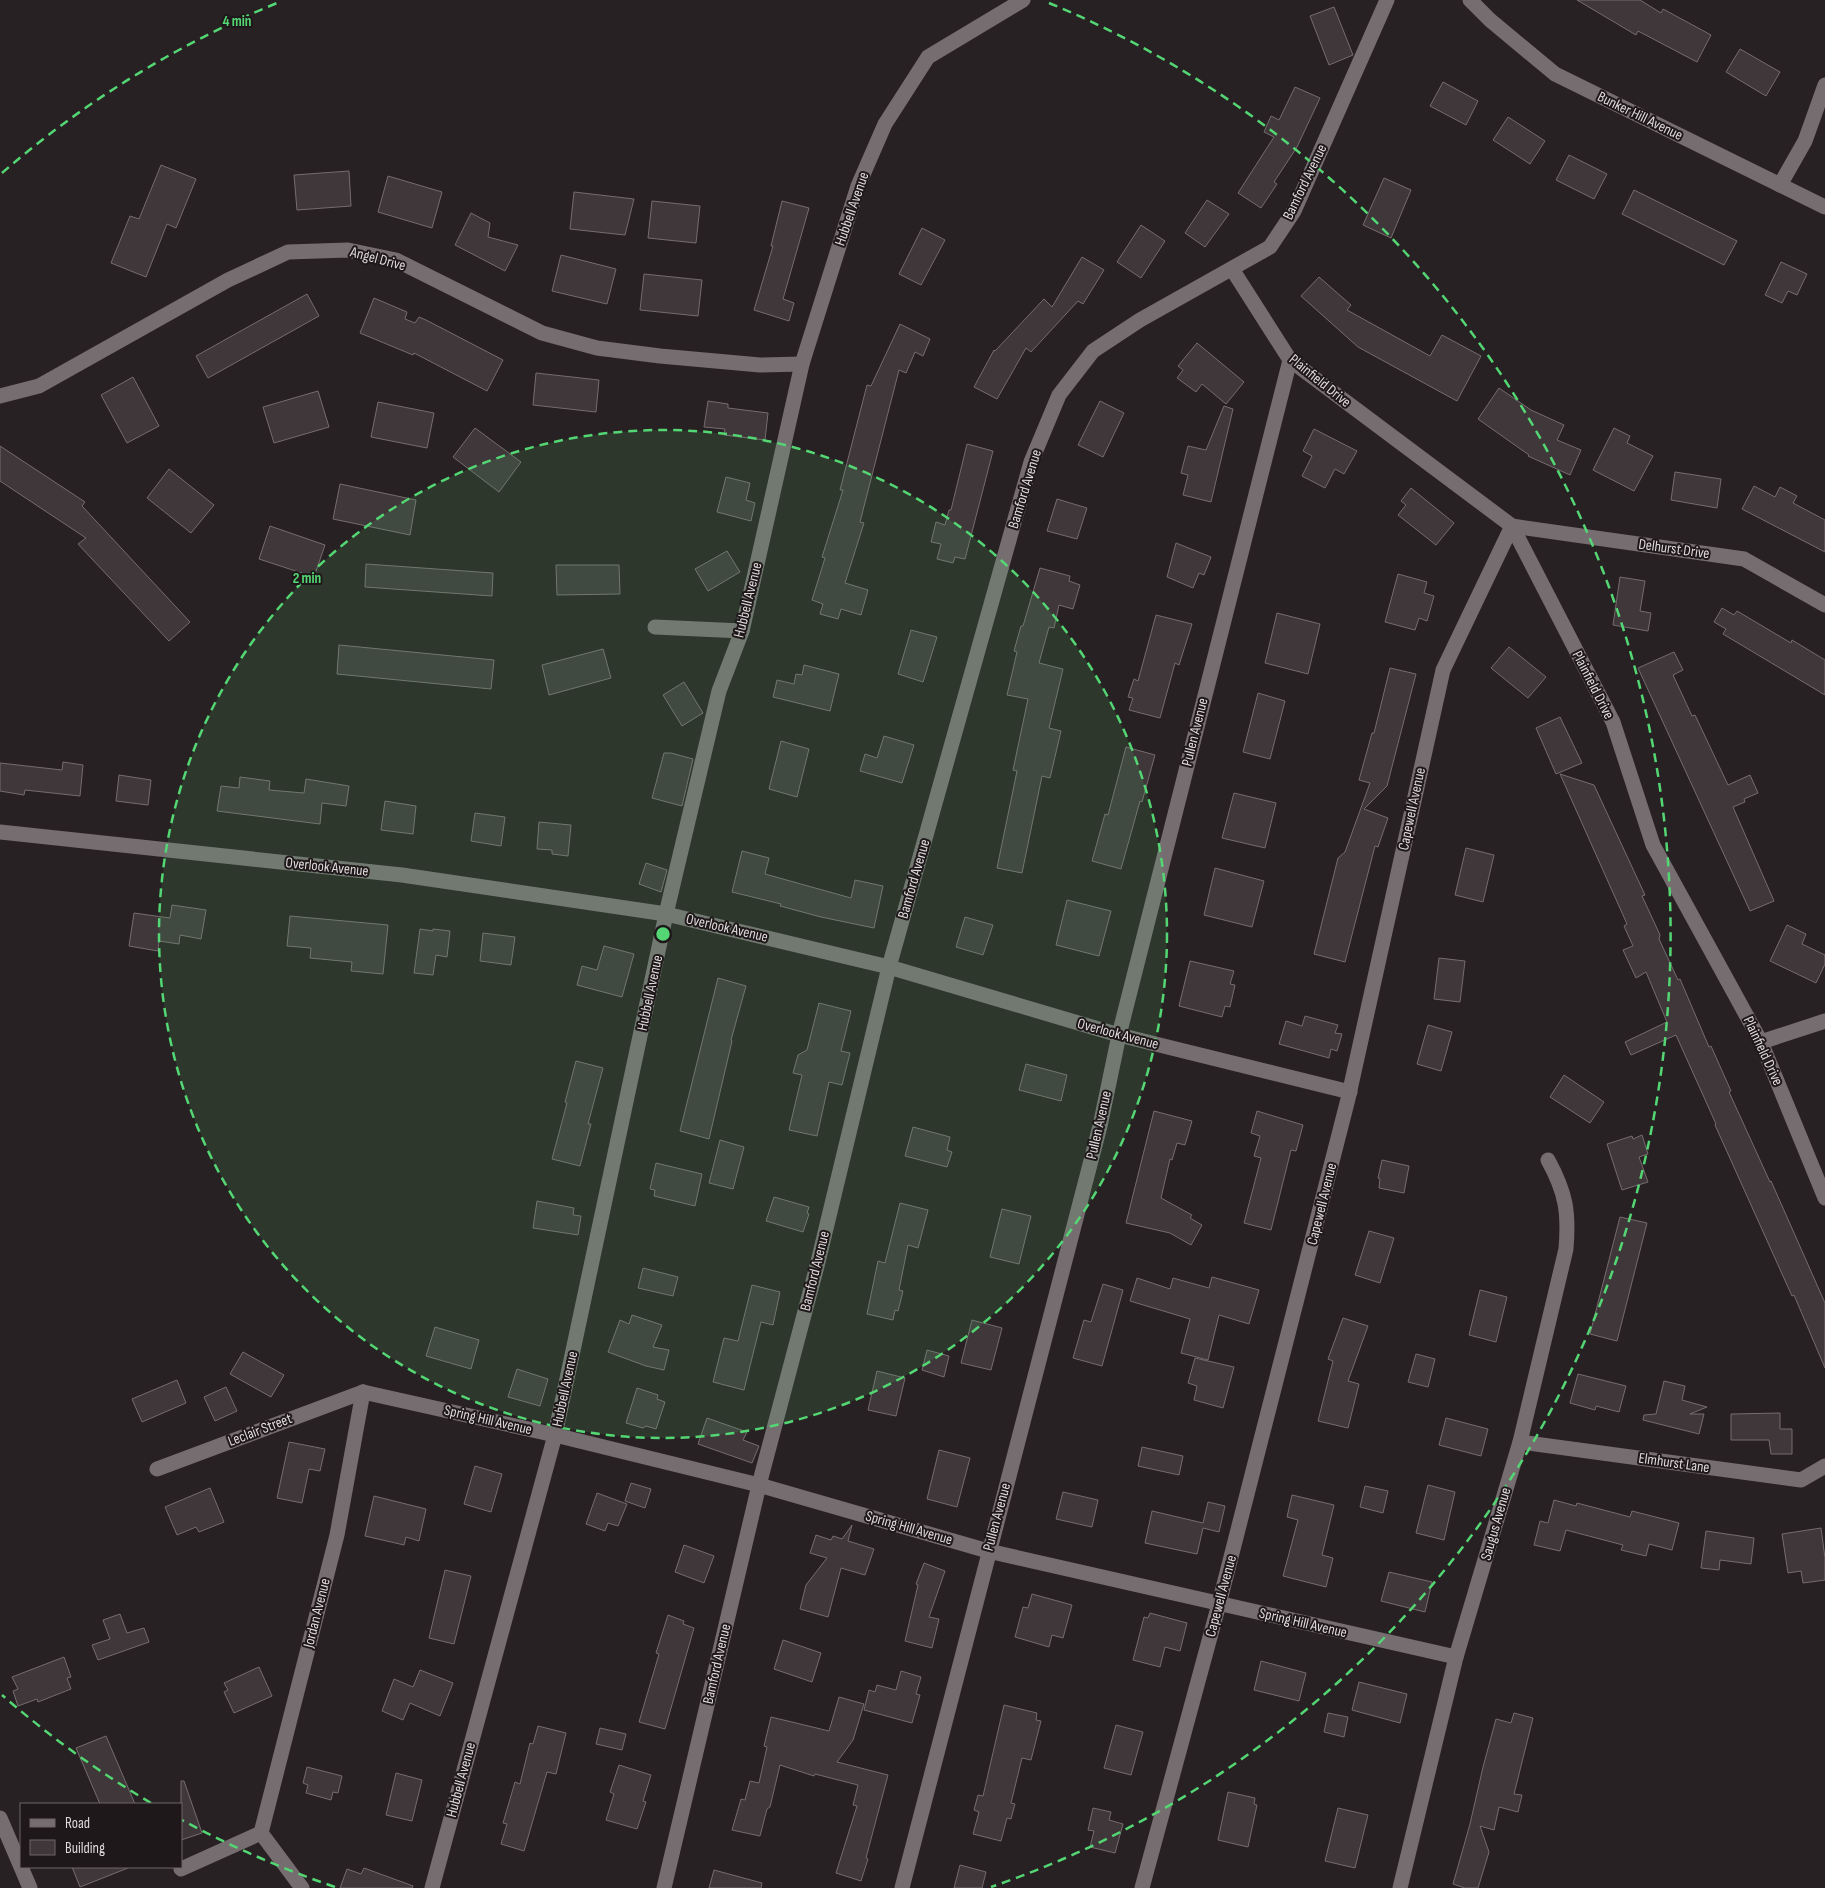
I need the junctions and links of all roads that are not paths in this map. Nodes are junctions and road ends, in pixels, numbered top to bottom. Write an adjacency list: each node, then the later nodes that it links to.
1 (1023, 0): 9 (street, Hubbell Avenue)
2 (1387, 0): 7 (street, Bamford Avenue)
3 (1470, 0): 5 (street, Bunker Hill Avenue)
4 (1825, 85): 5 (street)
5 (1780, 185): 6 (street, Bunker Hill Avenue)
6 (1825, 207)
7 (1232, 269): 8 (street, Plainfield Drive); 17 (street, Bamford Avenue)
8 (1290, 360): 11 (street, Plainfield Drive); 19 (street, Pullen Avenue)
9 (802, 364): 10 (street, Angel Drive); 14 (street, Hubbell Avenue)
10 (0, 396)
11 (1512, 526): 12 (street, Delhurst Drive); 20 (street, Plainfield Drive); 21 (street, Capewell Avenue)
12 (1825, 605)
13 (655, 627): 14 (street)
14 (742, 631): 16 (street, Hubbell Avenue)
15 (0, 832): 16 (street, Overlook Avenue)
16 (666, 914): 17 (street, Overlook Avenue); 25 (street, Hubbell Avenue)
17 (889, 967): 19 (street, Overlook Avenue); 29 (street, Bamford Avenue)
18 (1825, 1021): 20 (street)
19 (1119, 1035): 21 (street, Overlook Avenue); 30 (street, Pullen Avenue)
20 (1761, 1042): 23 (street, Plainfield Drive)
21 (1350, 1092): 31 (street, Capewell Avenue)
22 (1548, 1160): 26 (street, Saugus Avenue)
23 (1825, 1198)
24 (363, 1392): 25 (street, Spring Hill Avenue); 28 (street, Leclair Street); 34 (street, Jordan Avenue)
25 (555, 1435): 29 (street, Spring Hill Avenue); 40 (street, Hubbell Avenue)
26 (1520, 1442): 27 (street, Elmhurst Lane); 32 (street, Saugus Avenue)
27 (1825, 1466)
28 (157, 1469)
29 (759, 1485): 30 (street, Spring Hill Avenue); 41 (street, Bamford Avenue)
30 (988, 1551): 31 (street, Spring Hill Avenue); 42 (street, Pullen Avenue)
31 (1219, 1604): 32 (street, Spring Hill Avenue); 43 (street, Capewell Avenue)
32 (1456, 1658): 44 (street, Saugus Avenue)
33 (0, 1818): 35 (street)
34 (261, 1833): 37 (street); 39 (street)
35 (20, 1865)
36 (21, 1868): 38 (street)
37 (182, 1868)
38 (30, 1888)
39 (302, 1888)
40 (432, 1888)
41 (664, 1888)
42 (902, 1888)
43 (1142, 1888)
44 (1400, 1888)

